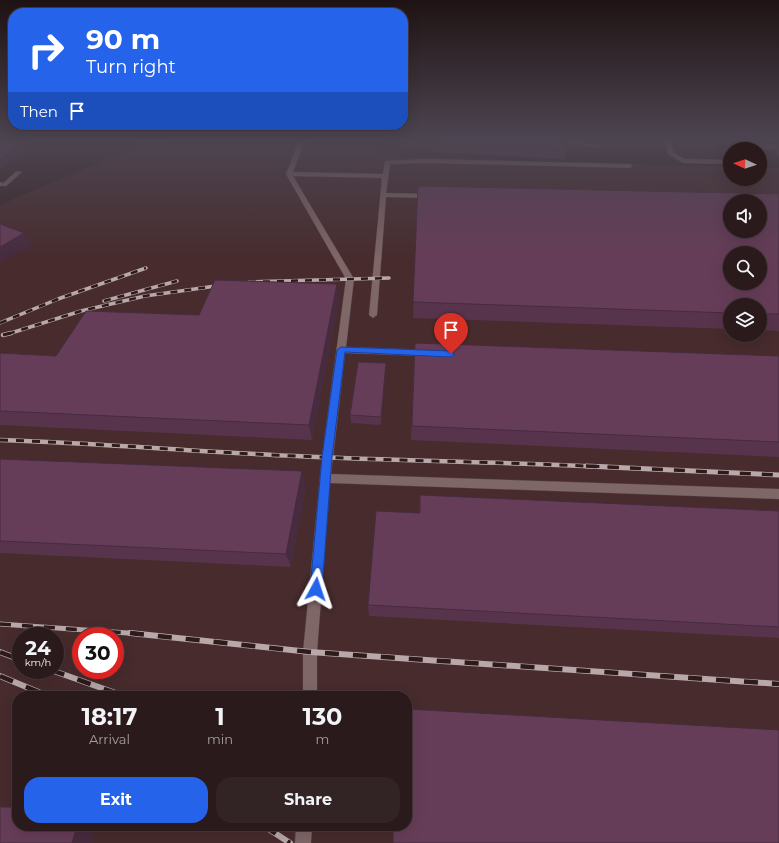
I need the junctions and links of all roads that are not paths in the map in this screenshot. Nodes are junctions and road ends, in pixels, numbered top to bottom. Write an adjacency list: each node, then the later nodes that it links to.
1 (293, 180): 6 (street)
2 (385, 180): 3 (street)
3 (383, 194): 4 (street); 5 (street)
4 (438, 196)
5 (373, 315)
6 (341, 350): 7 (street); 8 (street)
7 (437, 354)
8 (326, 478): 9 (street); 10 (street)
9 (779, 494)
10 (310, 691)
11 (304, 831): 12 (street)
12 (303, 843)

